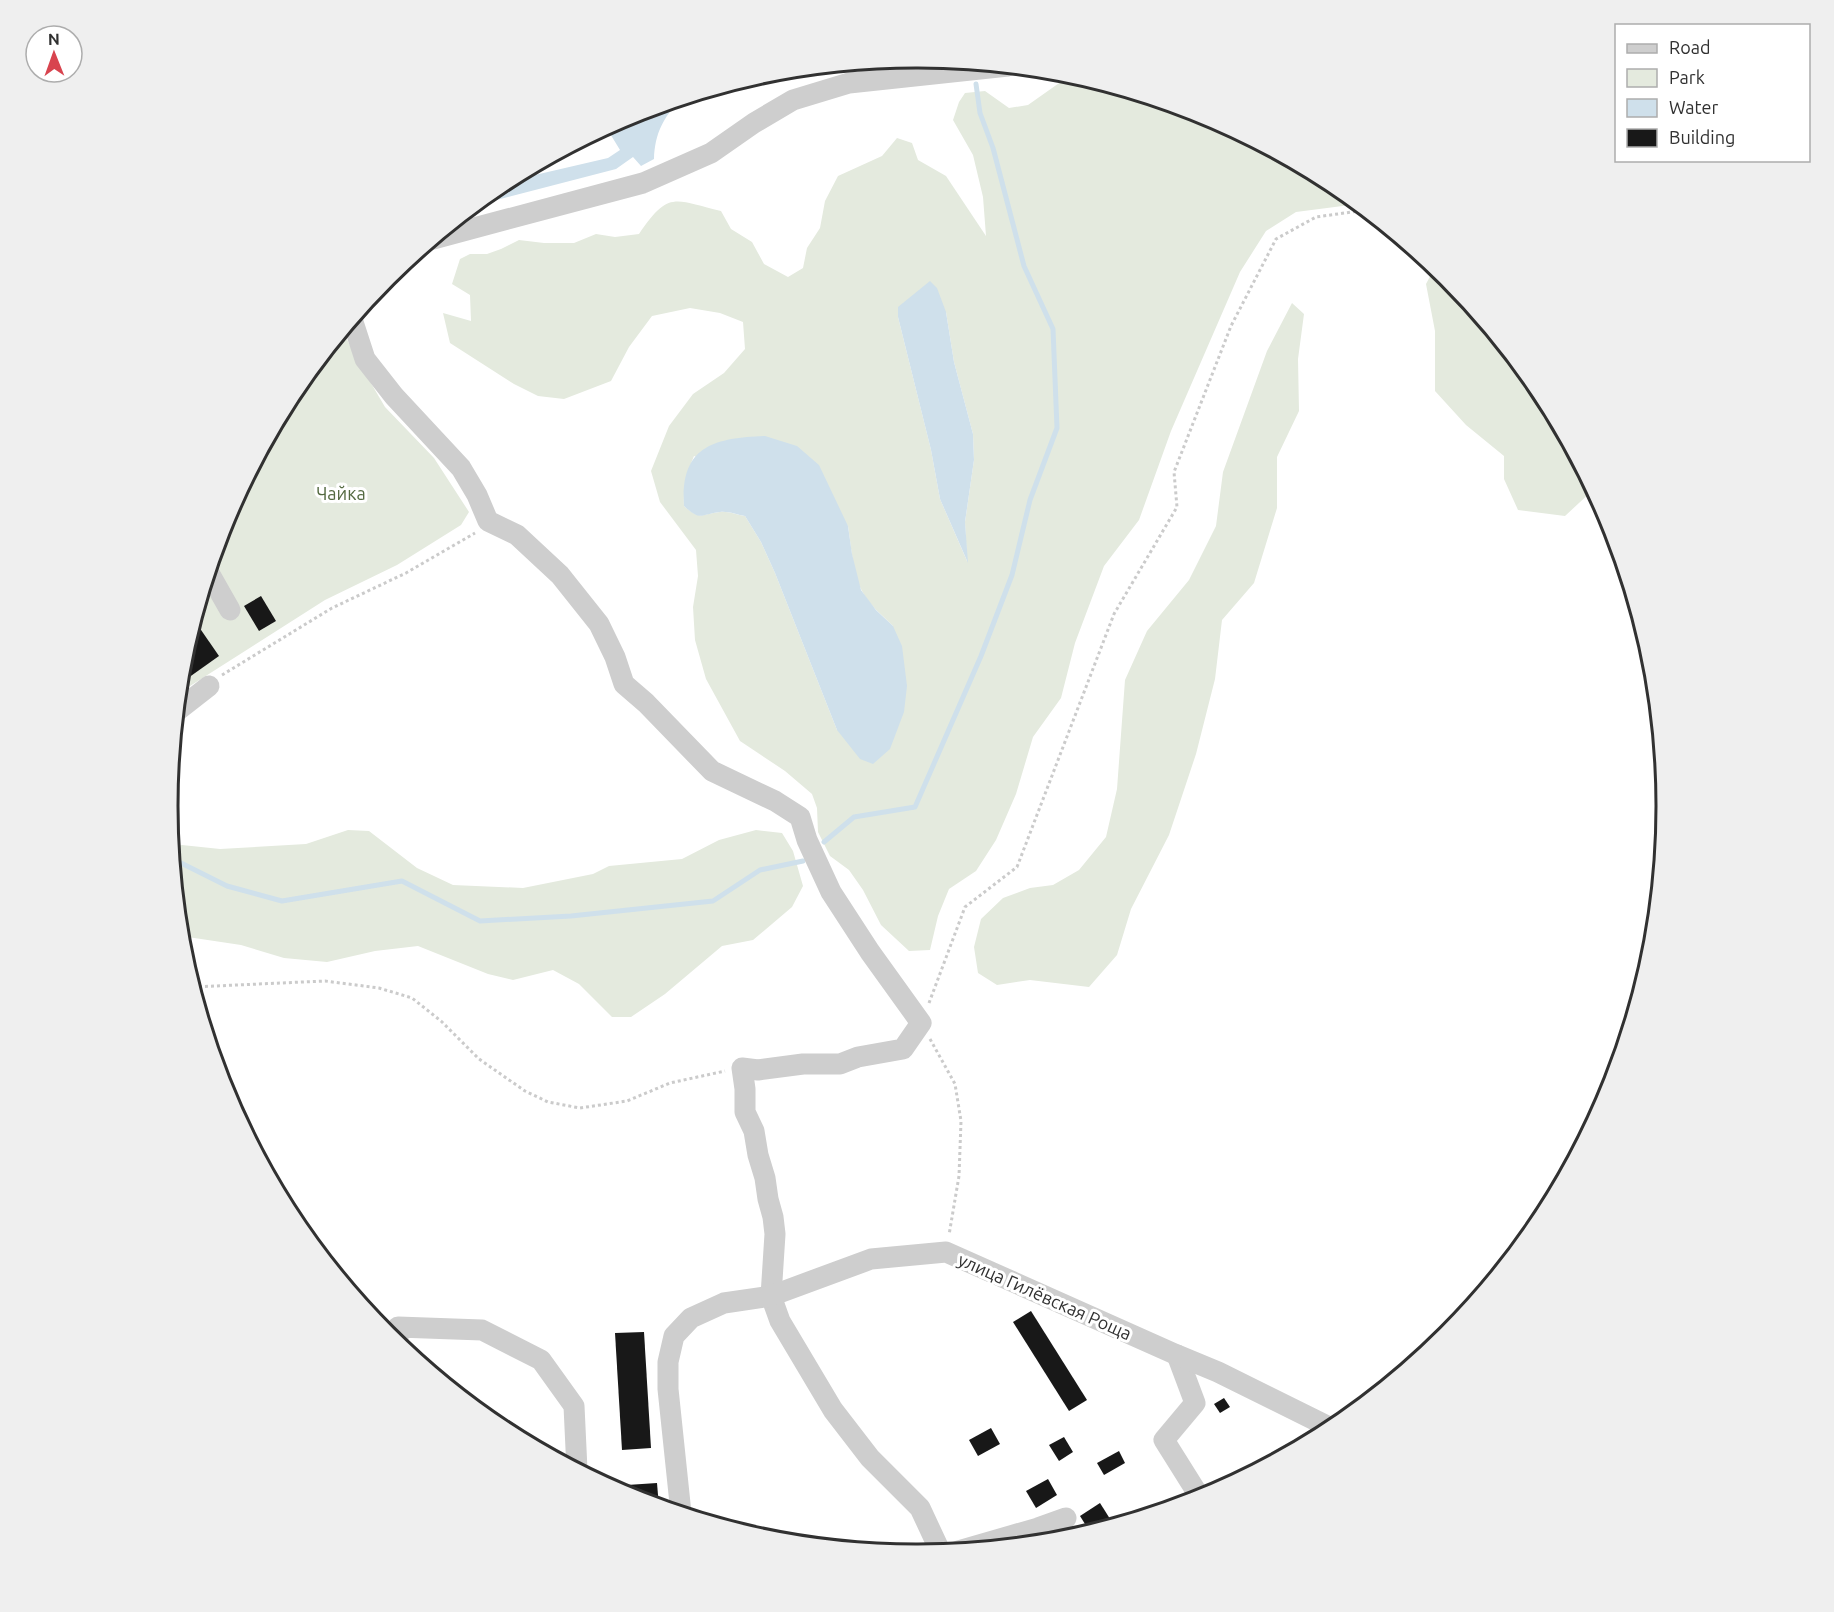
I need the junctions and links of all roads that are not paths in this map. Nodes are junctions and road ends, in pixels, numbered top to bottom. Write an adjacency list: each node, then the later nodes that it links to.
1 (973, 70): 2 (street)
2 (451, 234)
3 (355, 328): 8 (street)
4 (214, 582): 5 (street)
5 (230, 610)
6 (209, 686): 7 (street)
7 (186, 704)
8 (771, 1296): 10 (street, улица Гилёвская Роща); 14 (street, улица Гилёвская Роща); 17 (street)
9 (403, 1335): 12 (street)
10 (1177, 1356): 11 (street, улица Гилёвская Роща); 13 (street)
11 (1322, 1423)
12 (577, 1461)
13 (1196, 1490)
14 (680, 1505)
15 (1066, 1518): 16 (street)
16 (998, 1540)
17 (937, 1544)

